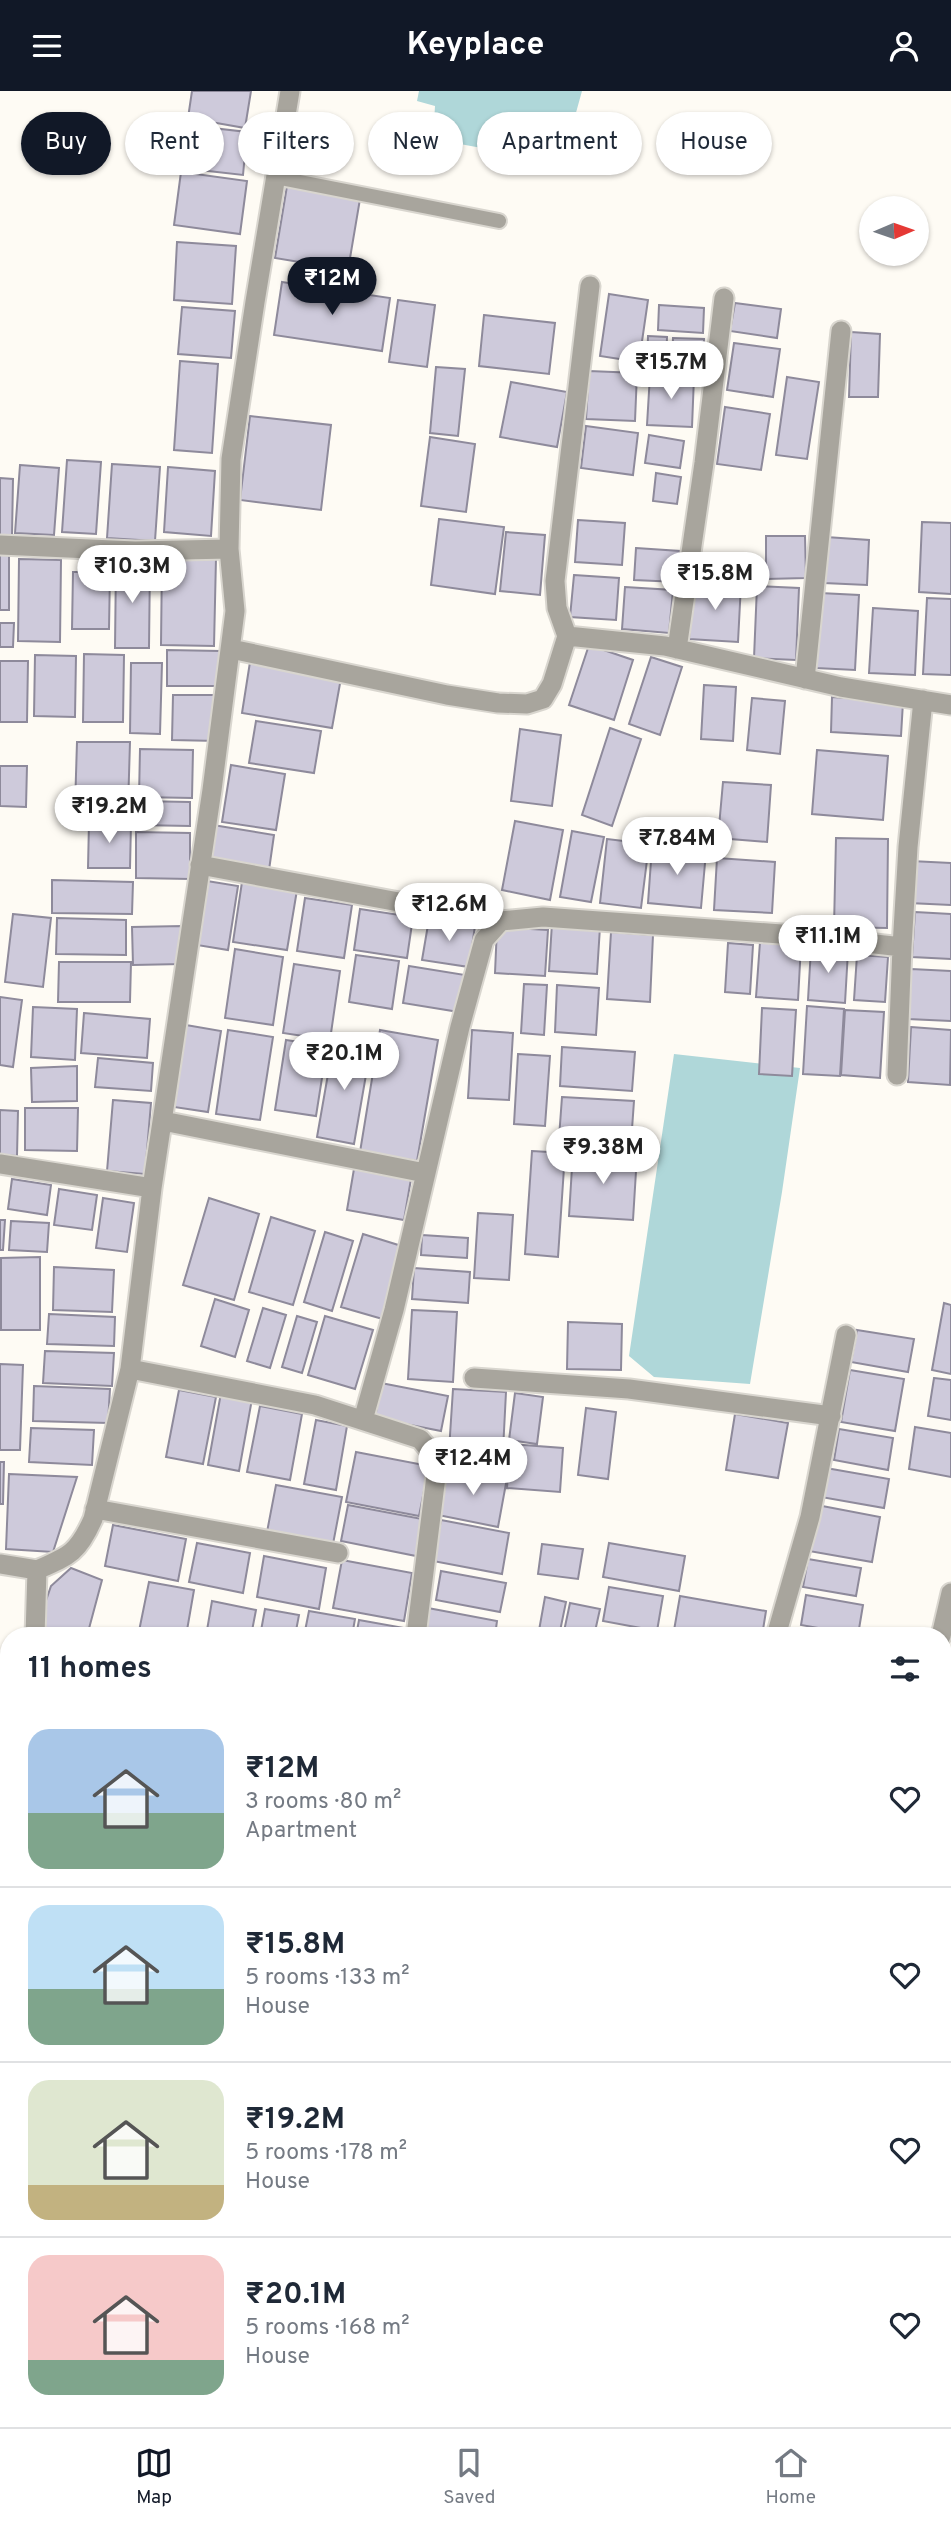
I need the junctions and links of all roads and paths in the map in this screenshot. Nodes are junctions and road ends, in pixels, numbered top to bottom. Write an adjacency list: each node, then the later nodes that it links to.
1 (290, 91): 2 (street)
2 (275, 177): 3 (lane); 8 (street)
3 (499, 221)
4 (590, 286): 9 (street)
5 (724, 299): 11 (street)
6 (841, 331): 12 (street)
7 (0, 545): 8 (street)
8 (229, 549): 10 (street)
9 (567, 636): 10 (street); 11 (street)
10 (231, 649): 15 (street)
11 (677, 649): 12 (street)
12 (805, 679): 13 (street)
13 (923, 700): 14 (street); 17 (street)
14 (951, 705)
15 (200, 865): 16 (street); 19 (street)
16 (501, 921): 17 (street); 21 (street)
17 (902, 947): 18 (street)
18 (897, 1075)
19 (163, 1121): 21 (street); 22 (street)
20 (0, 1164): 22 (street)
21 (425, 1173): 27 (street)
22 (152, 1188): 24 (street)
23 (846, 1335): 26 (street)
24 (130, 1370): 27 (street); 28 (street)
25 (474, 1378): 26 (street)
26 (831, 1416): 35 (street)
27 (363, 1420): 34 (street)
28 (95, 1509): 29 (street); 31 (street)
29 (338, 1553)
30 (0, 1565): 31 (street)
31 (37, 1570): 33 (street)
32 (951, 1593): 36 (street)
33 (35, 1627)
34 (417, 1627)
35 (779, 1627)
36 (943, 1627)

